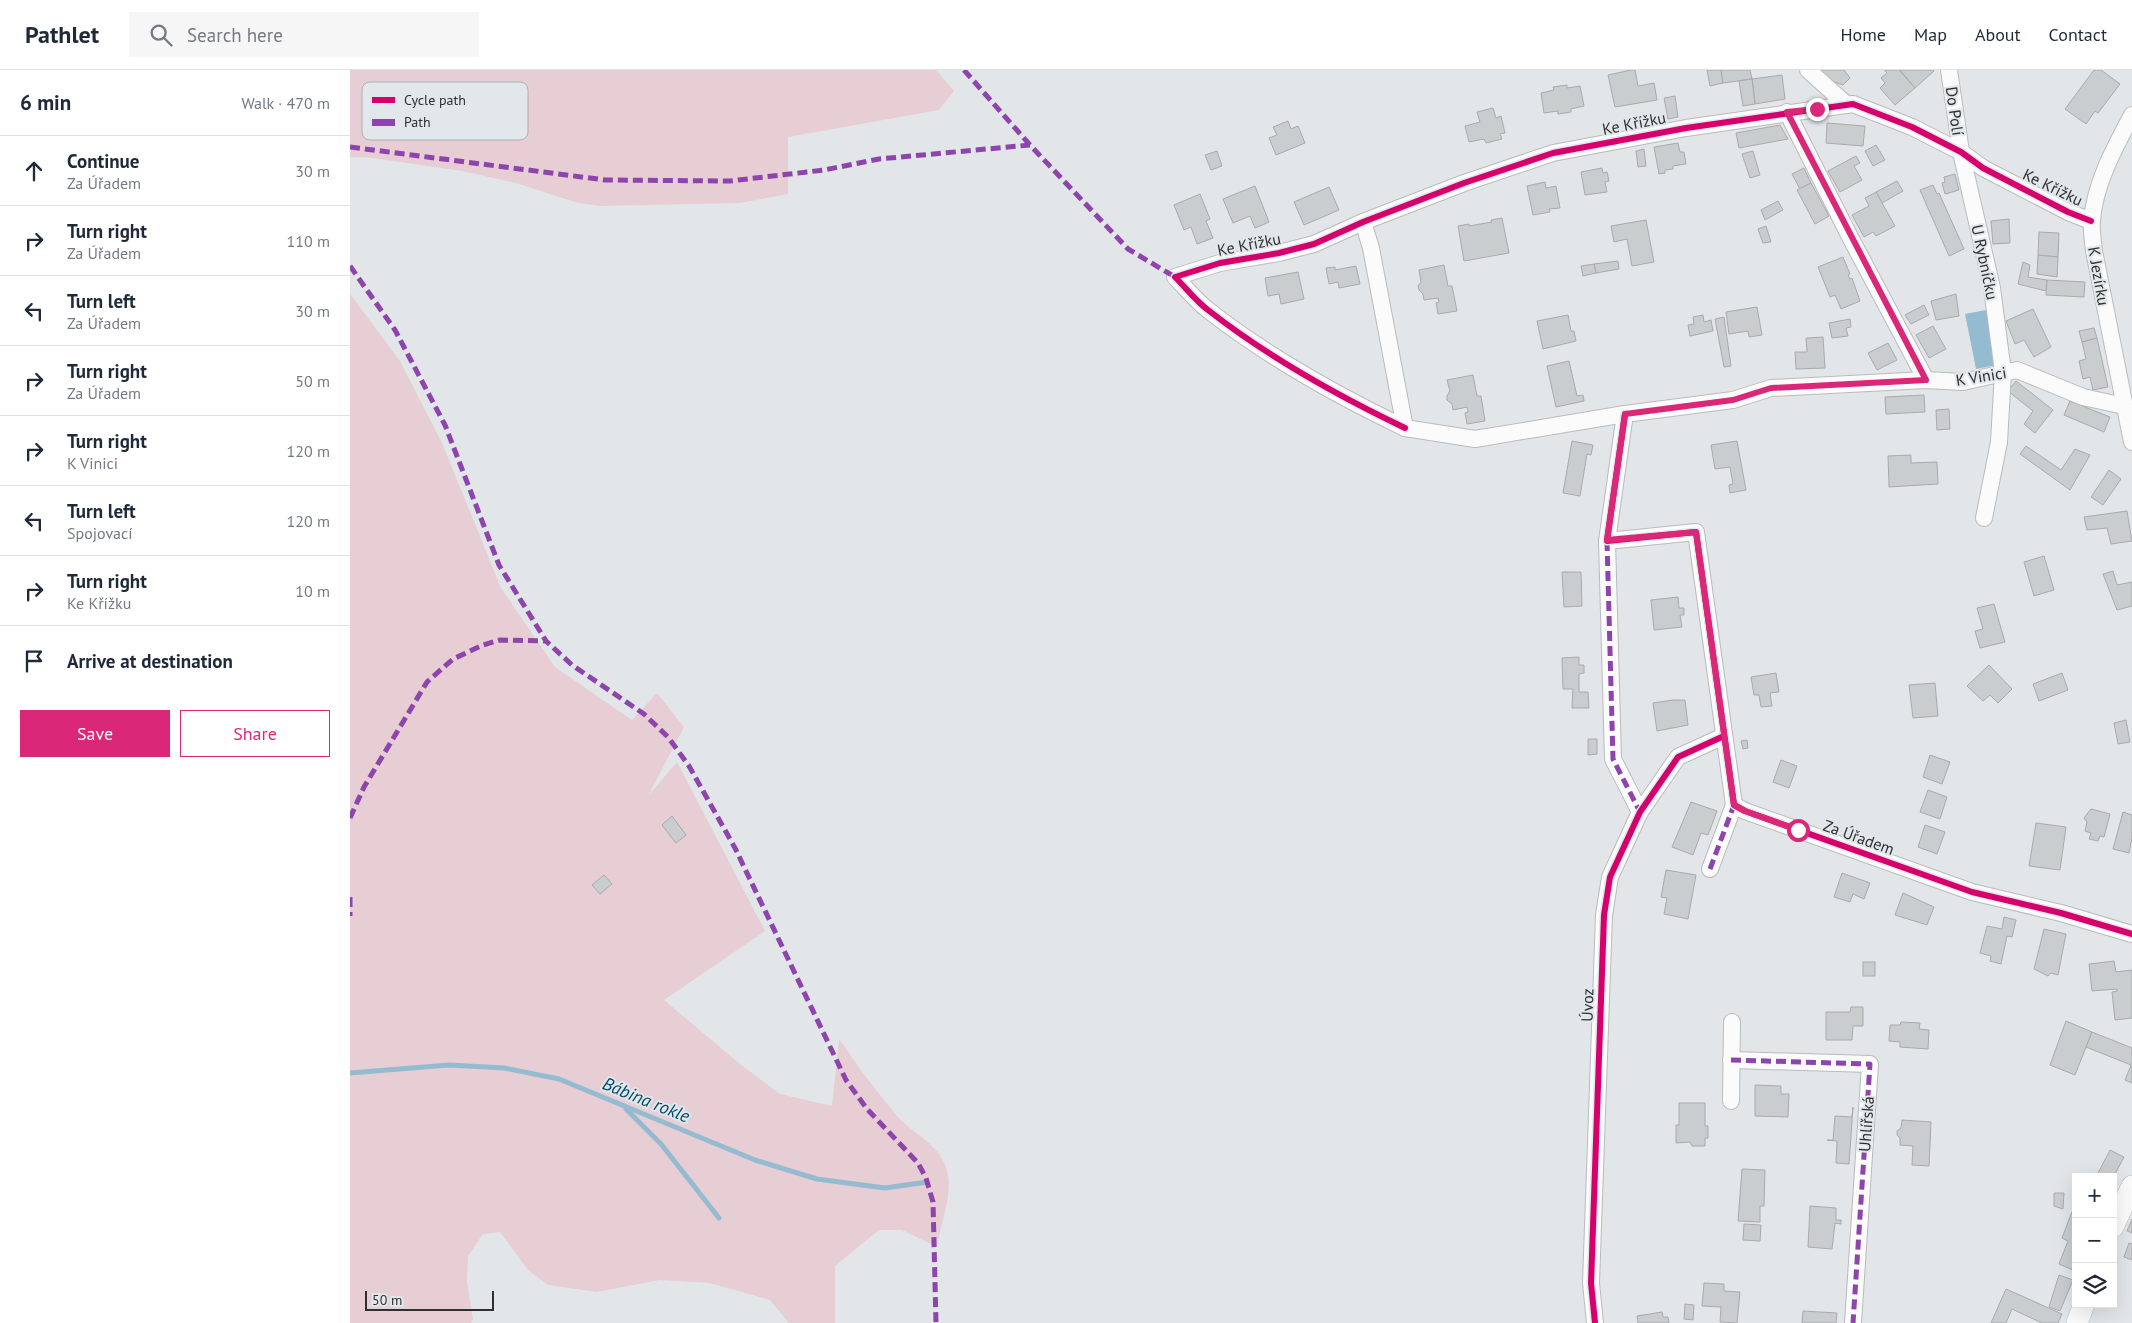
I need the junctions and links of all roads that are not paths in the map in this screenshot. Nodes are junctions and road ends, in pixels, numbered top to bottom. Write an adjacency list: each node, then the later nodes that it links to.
1 (1808, 70): 3 (street)
2 (1949, 70): 6 (street, Do Polí)
3 (1847, 105): 4 (street, Ke Křížku); 6 (street, Ke Křížku)
4 (1787, 112): 8 (street, Ke Křížku); 10 (street)
5 (2132, 115): 7 (street, K Jezírku)
6 (1961, 152): 7 (street, Ke Křížku); 9 (street, U Rybníčku)
7 (2091, 220): 11 (street, K Jezírku)
8 (1363, 222): 13 (street); 13 (street, Ke Křížku)
9 (2003, 372): 10 (street, K Vinici); 11 (street, K Vinici); 15 (street, U Rybníčku)
10 (1926, 380): 12 (street, K Vinici)
11 (2124, 406): 14 (street, K Jezírku)
12 (1625, 414): 13 (street); 16 (street)
13 (1405, 428)
14 (2132, 442)
15 (1984, 518)
16 (1607, 540): 17 (street); 19 (street)
17 (1724, 736): 18 (street); 19 (street, Úvoz)
18 (1734, 805): 20 (street); 21 (street, Za Úřadem)
19 (1640, 812): 28 (street, Úvoz)
20 (1710, 869)
21 (2132, 934)
22 (1732, 1022): 23 (street)
23 (1731, 1060): 24 (street); 29 (street, Uhlířská)
24 (1731, 1101)
25 (2132, 1186): 26 (main road)
26 (2117, 1218)
27 (2082, 1308): 30 (main road)
28 (1596, 1323)
29 (1853, 1323)
30 (2076, 1323)

